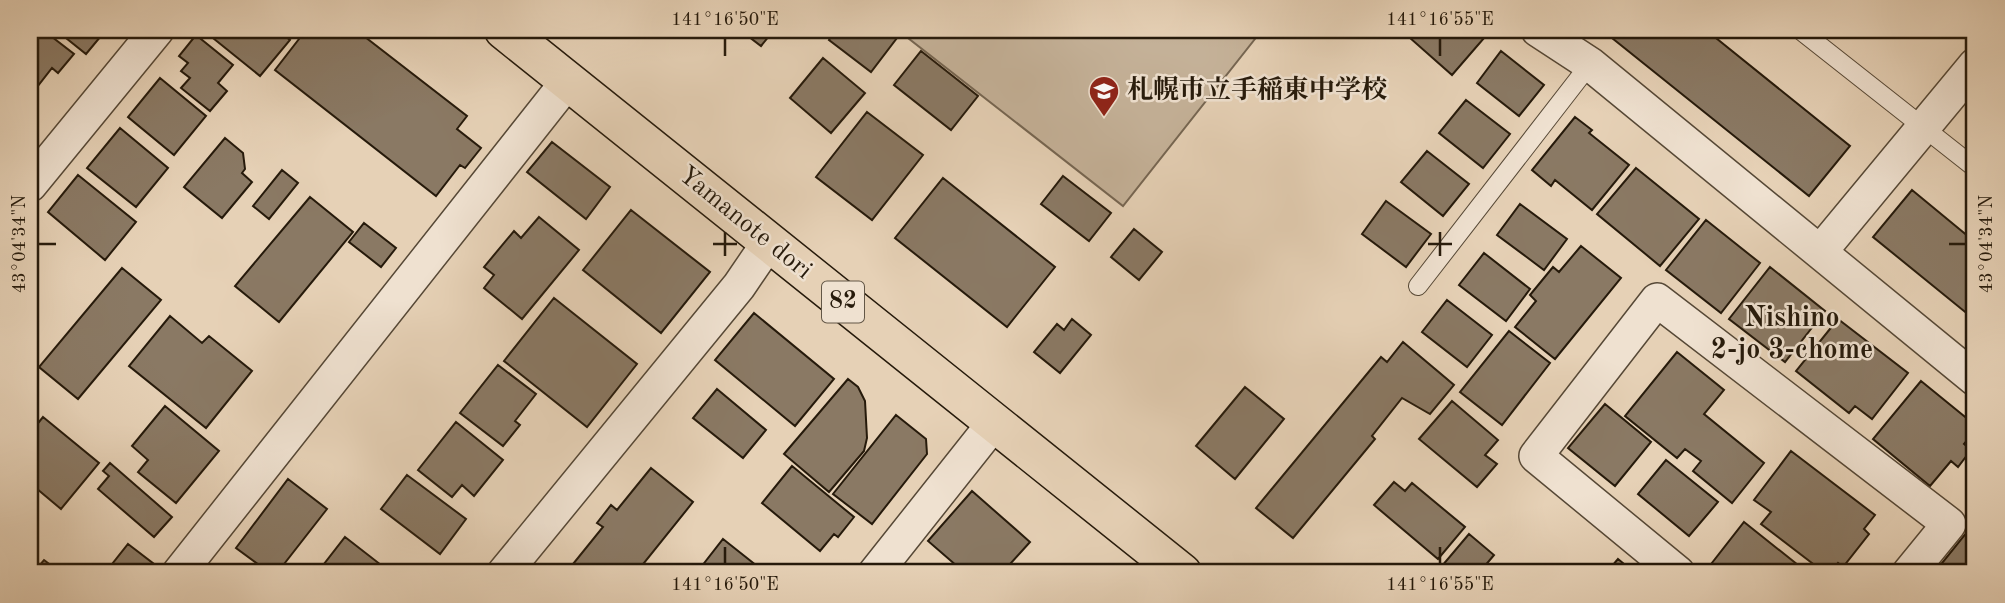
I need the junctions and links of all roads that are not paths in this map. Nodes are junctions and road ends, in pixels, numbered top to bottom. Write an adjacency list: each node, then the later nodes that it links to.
1 (157, 30): 10 (street)
2 (504, 30): 7 (main road, Yamanote dori / 82)
3 (1538, 30): 5 (street)
4 (1800, 30): 8 (lane)
5 (1590, 64): 12 (street); 13 (lane)
6 (1975, 65): 8 (street)
7 (568, 81): 11 (main road, Yamanote dori / 82); 16 (street)
8 (1923, 128): 9 (lane); 12 (street)
9 (1975, 168)
10 (30, 185)
11 (769, 242): 15 (main road, Yamanote dori / 82); 17 (street)
12 (1820, 252): 14 (street)
13 (1418, 286)
14 (1975, 379)
15 (993, 423): 18 (street); 19 (main road, Yamanote dori / 82)
16 (179, 573)
17 (504, 573)
18 (875, 573)
19 (1182, 573)
20 (1678, 573): 21 (street)
21 (1909, 573)

